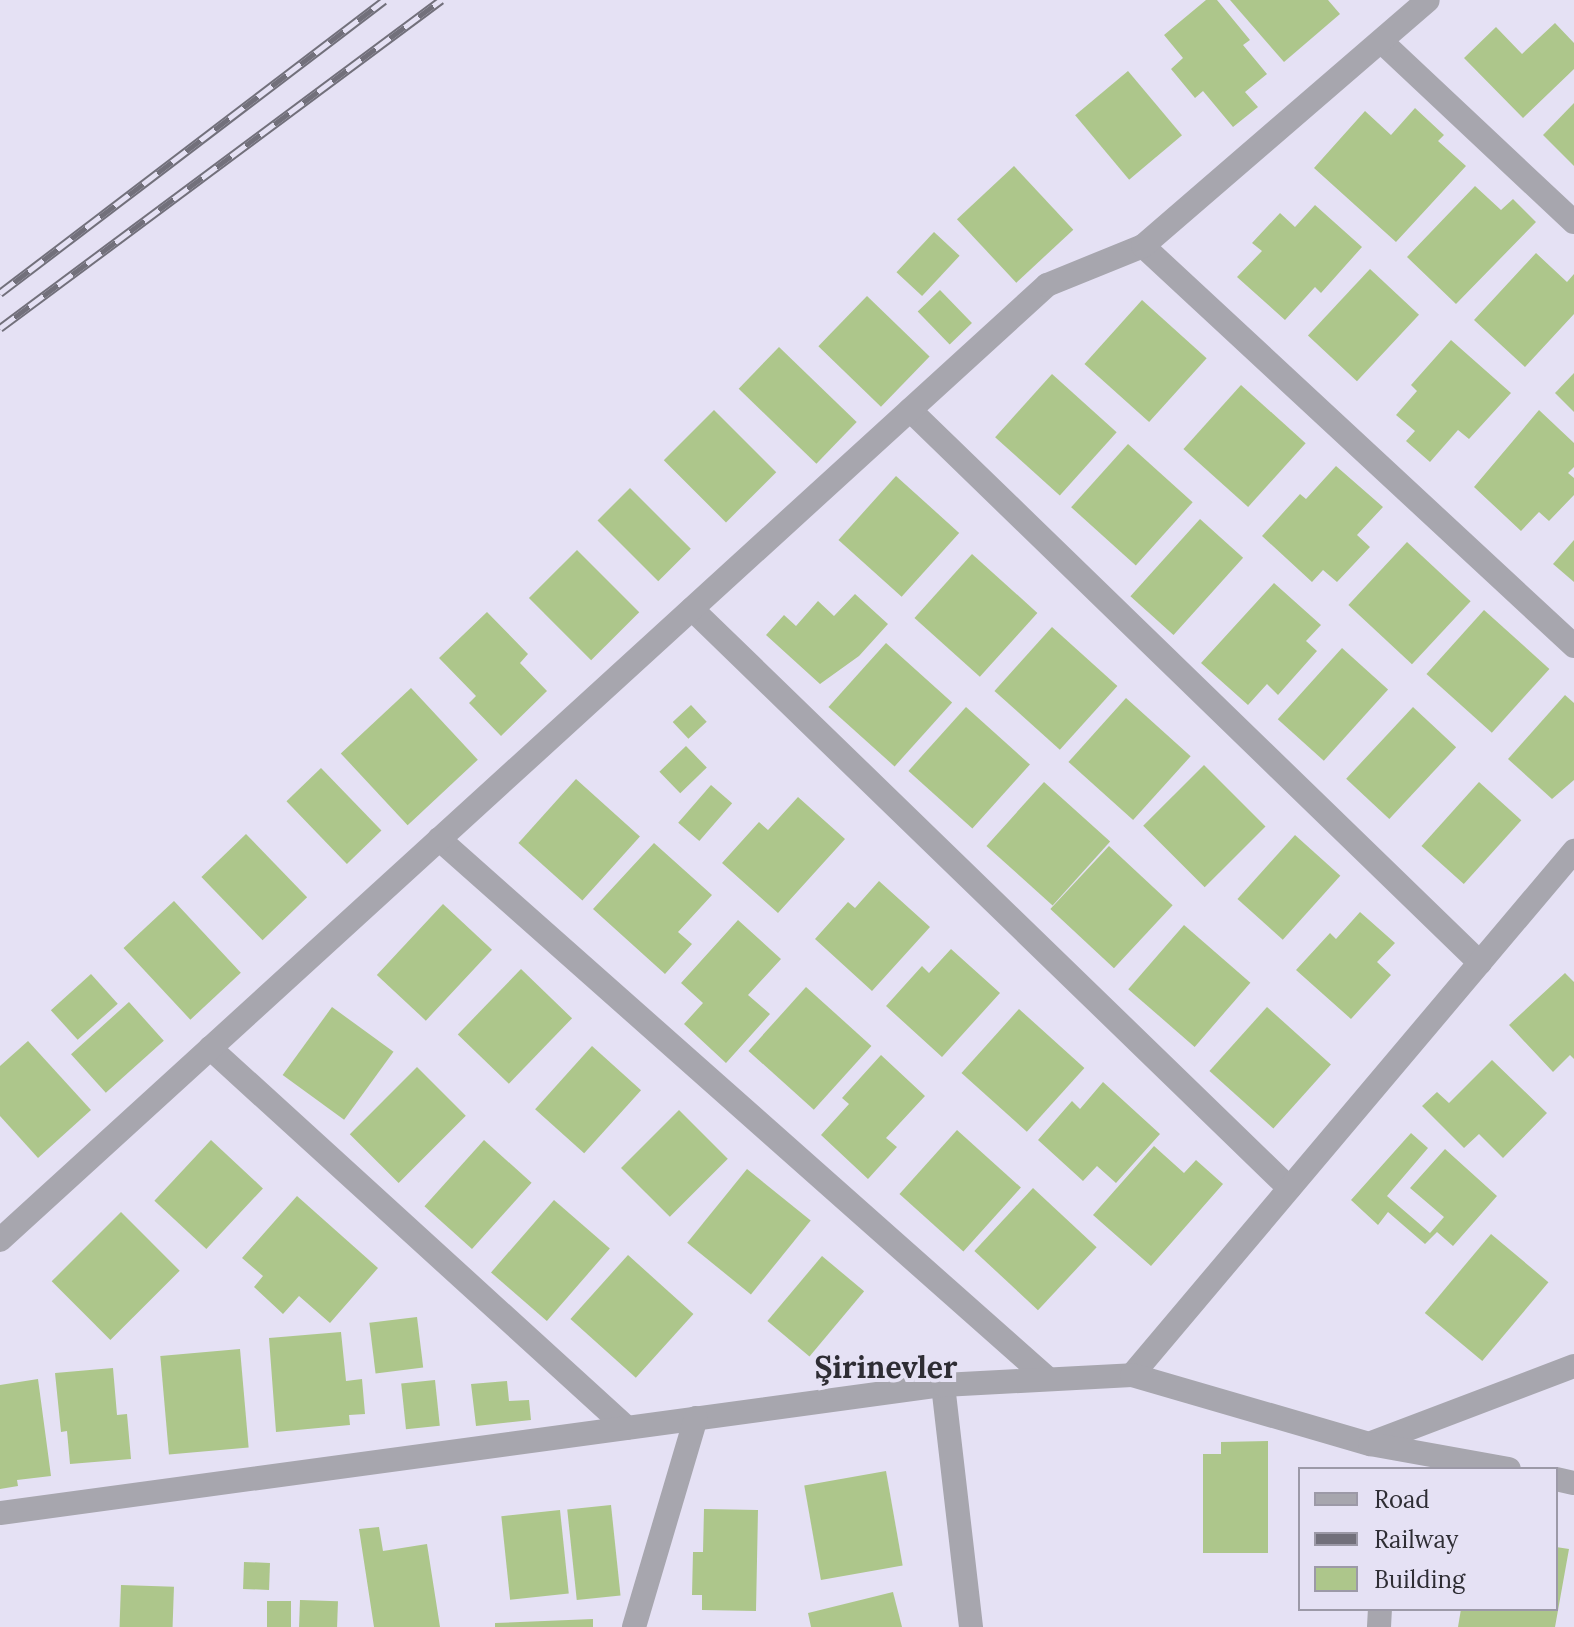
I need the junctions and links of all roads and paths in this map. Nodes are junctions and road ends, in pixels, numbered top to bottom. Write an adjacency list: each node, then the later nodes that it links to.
1 (1428, 0): 2 (street)
2 (1382, 42): 3 (street); 4 (street)
3 (1574, 222)
4 (1143, 246): 5 (street); 7 (street)
5 (910, 410): 6 (street); 10 (street)
6 (692, 609): 8 (street); 12 (street)
7 (1574, 646)
8 (439, 839): 11 (street); 16 (street)
9 (1574, 851): 10 (street)
10 (1480, 963): 12 (street)
11 (210, 1048): 13 (street); 19 (street)
12 (1289, 1188): 15 (street)
13 (0, 1240)
14 (1574, 1366): 20 (street)
15 (1132, 1375): 16 (street); 20 (street)
16 (1048, 1379): 17 (street)
17 (943, 1385): 18 (street); 24 (street)
18 (696, 1418): 19 (street); 23 (street)
19 (627, 1428): 22 (street)
20 (1386, 1453): 21 (street)
21 (1494, 1467)
22 (0, 1513)
23 (634, 1627)
24 (971, 1627)

